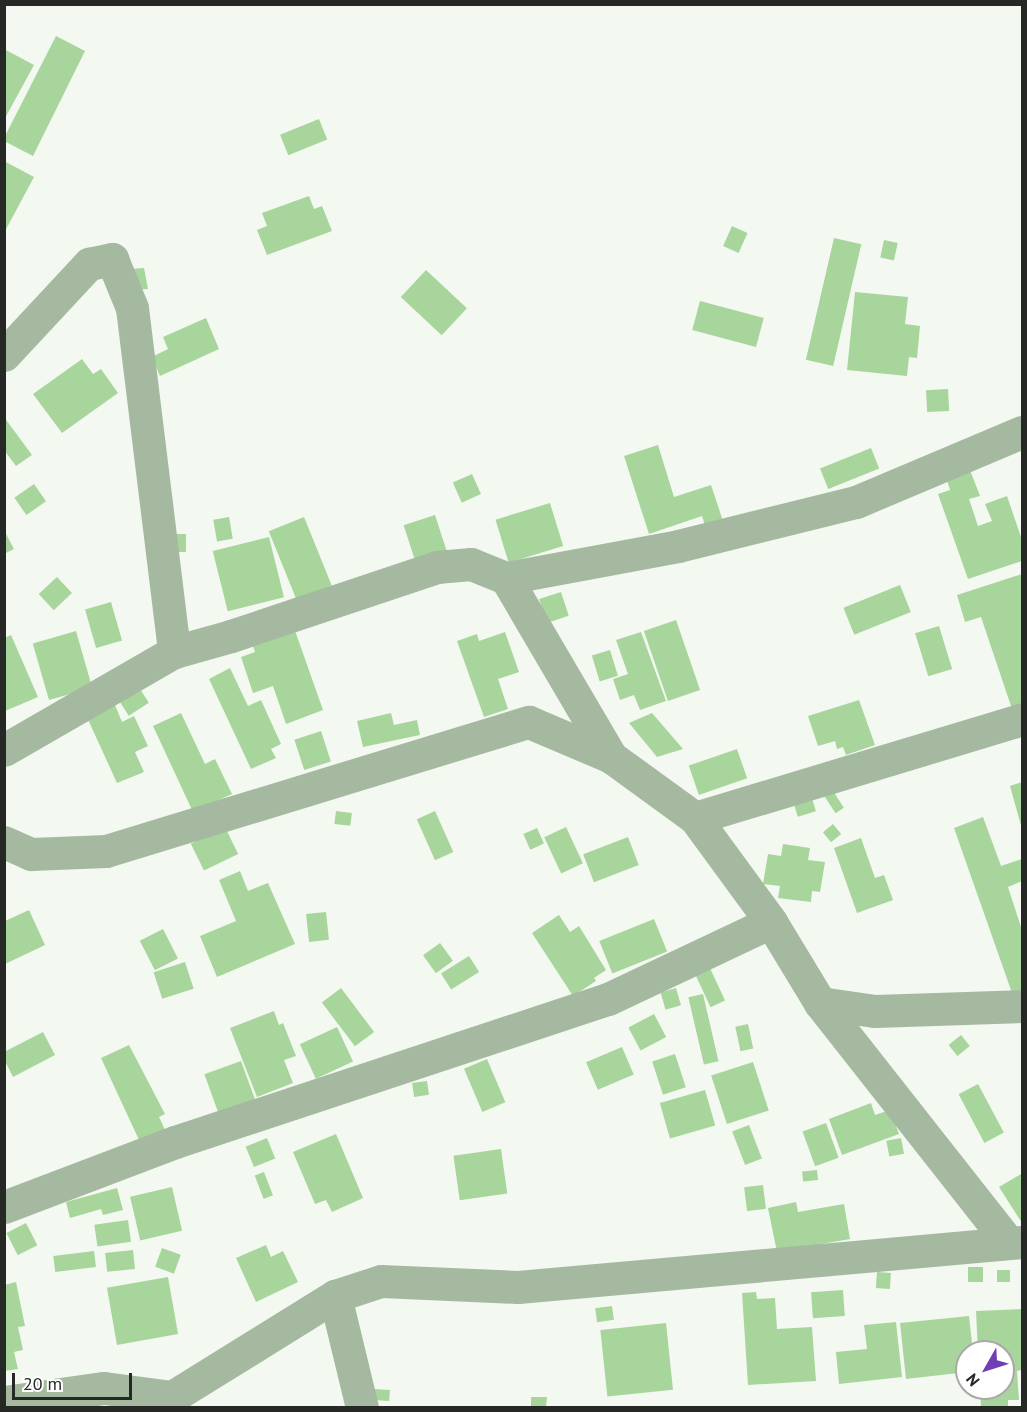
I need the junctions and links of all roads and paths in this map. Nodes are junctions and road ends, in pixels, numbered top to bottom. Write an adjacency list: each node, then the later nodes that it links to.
1 (4, 356): 4 (street)
2 (1023, 432): 3 (street)
3 (506, 578): 4 (street); 7 (street)
4 (174, 652): 6 (street)
5 (1023, 719): 8 (street)
6 (6, 748)
7 (611, 757): 8 (street); 9 (street)
8 (694, 818): 10 (street)
9 (4, 842)
10 (771, 922): 11 (street); 13 (street)
11 (820, 1003): 12 (street); 14 (street)
12 (1023, 1006)
13 (4, 1207)
14 (1015, 1242): 15 (street)
15 (335, 1296): 17 (street); 18 (street)
16 (4, 1402): 17 (street)
17 (166, 1402)
18 (362, 1407)

